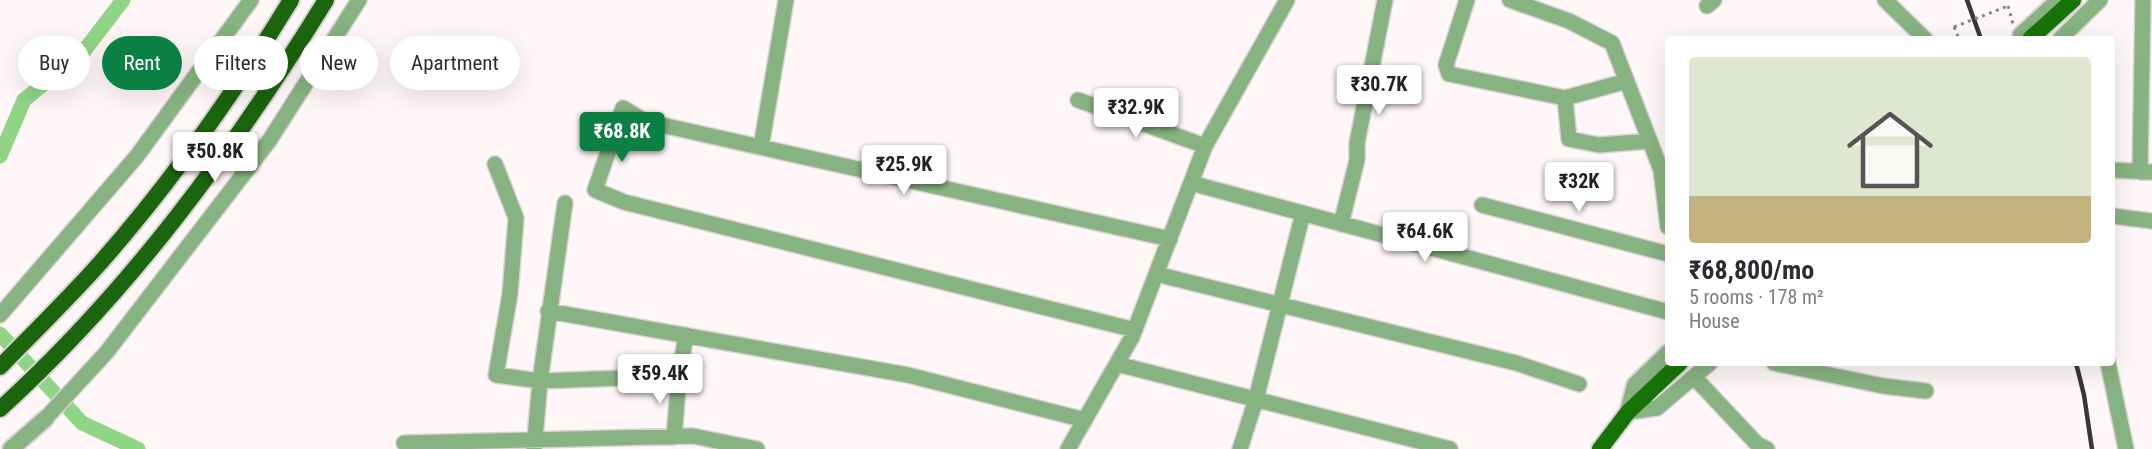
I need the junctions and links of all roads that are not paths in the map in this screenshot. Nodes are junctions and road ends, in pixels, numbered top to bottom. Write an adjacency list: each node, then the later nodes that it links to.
1 (251, 0): 39 (street)
2 (291, 0): 50 (highway)
3 (326, 0): 57 (highway)
4 (359, 0): 59 (street)
5 (786, 0): 23 (street)
6 (1287, 0): 22 (street)
7 (1385, 0): 34 (street)
8 (1467, 0): 19 (street)
9 (1510, 0): 18 (street)
10 (1885, 0): 16 (street)
11 (2059, 0): 15 (street)
12 (2073, 0): 15 (main road)
13 (2100, 0): 17 (street)
14 (2143, 0): 26 (street)
15 (2022, 34)
16 (1918, 36)
17 (2064, 36)
18 (1627, 81): 19 (street); 21 (street)
19 (1566, 98): 21 (street)
20 (1078, 100): 22 (street)
21 (1650, 141): 29 (street)
22 (1205, 146): 27 (street)
23 (761, 147): 35 (street); 42 (street)
24 (495, 164): 53 (street)
25 (2115, 170): 26 (street)
26 (2146, 172)
27 (1191, 183): 31 (street); 35 (street)
28 (565, 203): 40 (street)
29 (1665, 203)
30 (1482, 205): 36 (street)
31 (1303, 213): 34 (street); 38 (street)
32 (2115, 216): 33 (street)
33 (2152, 221)
34 (1341, 224): 41 (street)
35 (1170, 239): 37 (street)
36 (1665, 253)
37 (1156, 274): 38 (street); 42 (street)
38 (1281, 305): 54 (street); 56 (street)
39 (4, 310)
40 (548, 311): 43 (street); 53 (street)
41 (1665, 311)
42 (1135, 330): 45 (street)
43 (686, 335): 51 (street); 60 (street)
44 (1665, 355): 58 (street)
45 (1117, 364): 56 (street); 60 (street)
46 (1677, 366): 58 (main road)
47 (1707, 366): 52 (street)
48 (1788, 366): 55 (street)
49 (2109, 366): 71 (street)
50 (0, 367)
51 (679, 376): 53 (street); 61 (street)
52 (1694, 377): 58 (street); 70 (street)
53 (540, 381): 63 (street)
54 (1579, 384)
55 (1926, 391)
56 (1256, 399): 67 (street); 68 (street)
57 (0, 409)
58 (1628, 412): 69 (main road)
59 (45, 419): 64 (street)
60 (1084, 420): 66 (street)
61 (674, 437): 63 (street); 65 (street)
62 (404, 443): 63 (street)
63 (534, 445)
64 (11, 449)
65 (757, 449)
66 (1068, 449)
67 (1240, 449)
68 (1450, 449)
69 (1599, 449)
70 (1767, 449)
71 (2126, 449)

